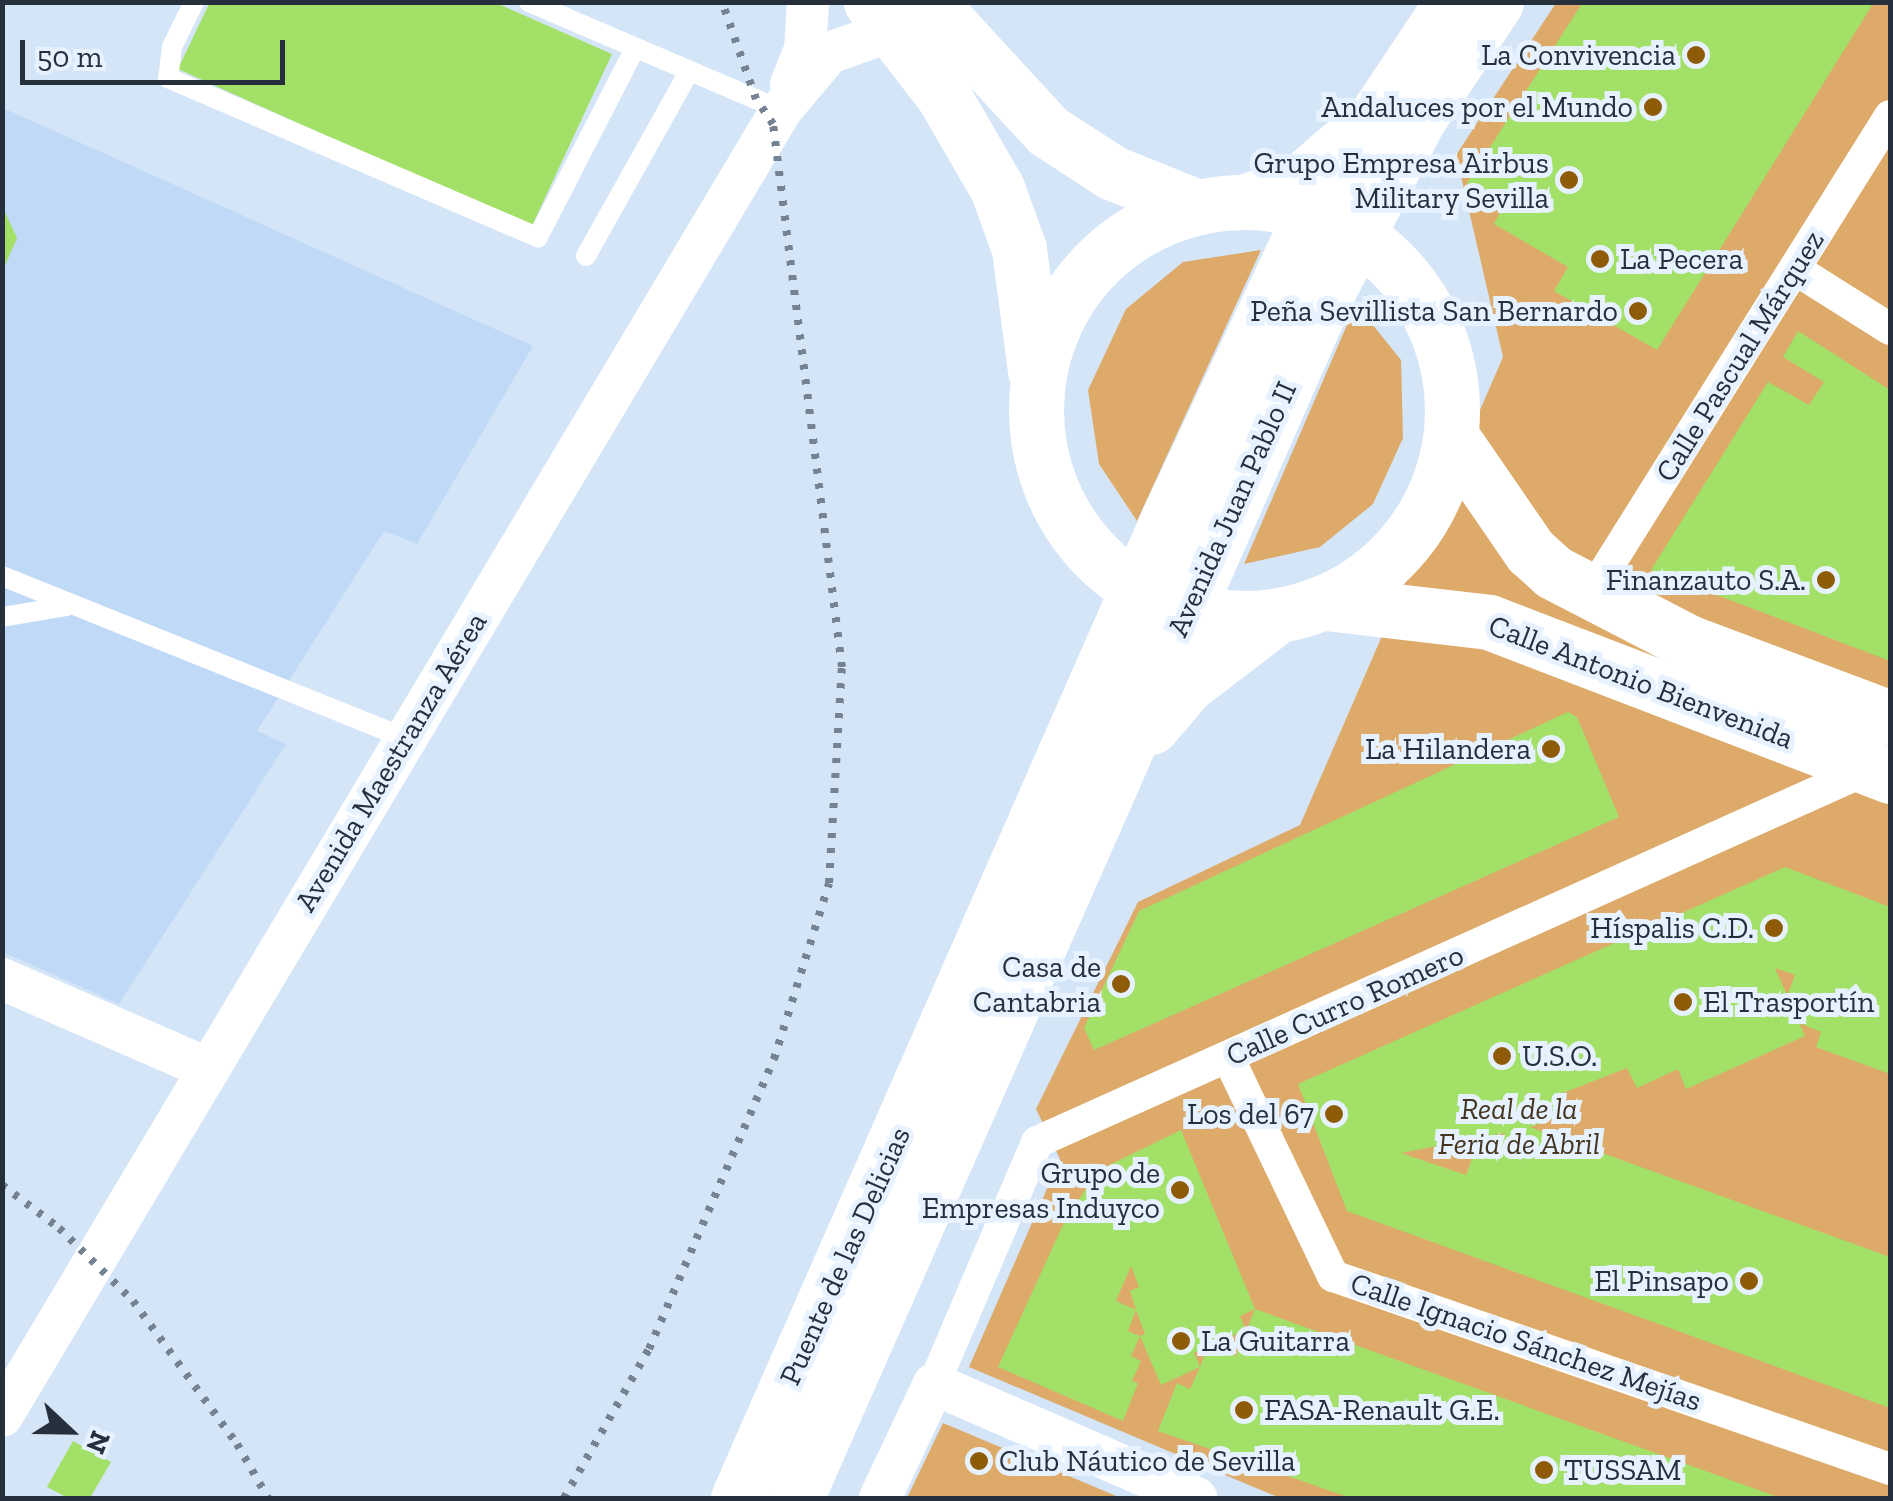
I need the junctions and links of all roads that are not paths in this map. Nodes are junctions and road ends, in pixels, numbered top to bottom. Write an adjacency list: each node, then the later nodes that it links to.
1 (194, 2): 7 (lane)
2 (529, 2): 7 (lane)
3 (808, 2): 9 (street)
4 (1452, 2): 11 (main road, Avenida Juan Pablo II)
5 (1496, 2): 11 (main road, Avenida Juan Pablo II)
6 (912, 9): 9 (street); 12 (main road); 18 (main road)
7 (634, 50): 8 (lane)
8 (689, 72): 9 (lane); 14 (lane)
9 (782, 110): 29 (street, Avenida Maestranza Aérea)
10 (1890, 116): 15 (street, Calle Pascual Márquez)
11 (1390, 129): 12 (main road); 13 (main road, Avenida Juan Pablo II); 16 (main road)
12 (1222, 204): 13 (main road); 18 (main road)
13 (1334, 223): 16 (main road); 23 (main road, Avenida Juan Pablo II)
14 (586, 256)
15 (1795, 269): 17 (street); 22 (street, Calle Pascual Márquez)
16 (1401, 272): 19 (main road)
17 (1890, 329)
18 (1037, 387): 20 (main road)
19 (1451, 436): 22 (main road, Calle Antonio Bienvenida); 25 (main road)
20 (1089, 551): 23 (main road); 27 (main road)
21 (2, 576): 24 (lane)
22 (1590, 595): 28 (main road, Calle Antonio Bienvenida)
23 (1162, 601): 25 (main road, Calle Antonio Bienvenida); 27 (main road, Avenida Juan Pablo II); 30 (main road, Avenida Juan Pablo II)
24 (69, 606): 26 (lane); 29 (lane)
25 (1301, 610): 30 (main road); 31 (main road, Calle Antonio Bienvenida)
26 (2, 617)
27 (1086, 706): 33 (main road, Avenida Juan Pablo II)
28 (1890, 718)
29 (405, 738): 35 (street, Avenida Maestranza Aérea)
30 (1126, 756): 33 (main road, Avenida Juan Pablo II)
31 (1884, 768): 34 (street, Calle Curro Romero)
32 (2, 979): 35 (street)
33 (978, 1023): 39 (main road, Puente de las Delicias); 40 (main road, Puente de las Delicias)
34 (1228, 1057): 36 (street, Calle Curro Romero); 38 (street, Calle Ignacio Sánchez Mejías)
35 (208, 1068): 37 (street, Avenida Maestranza Aérea)
36 (934, 1384): 41 (street); 42 (street)
37 (2, 1416)
38 (1890, 1469)
39 (738, 1498)
40 (796, 1498)
41 (880, 1498)
42 (1196, 1498)

